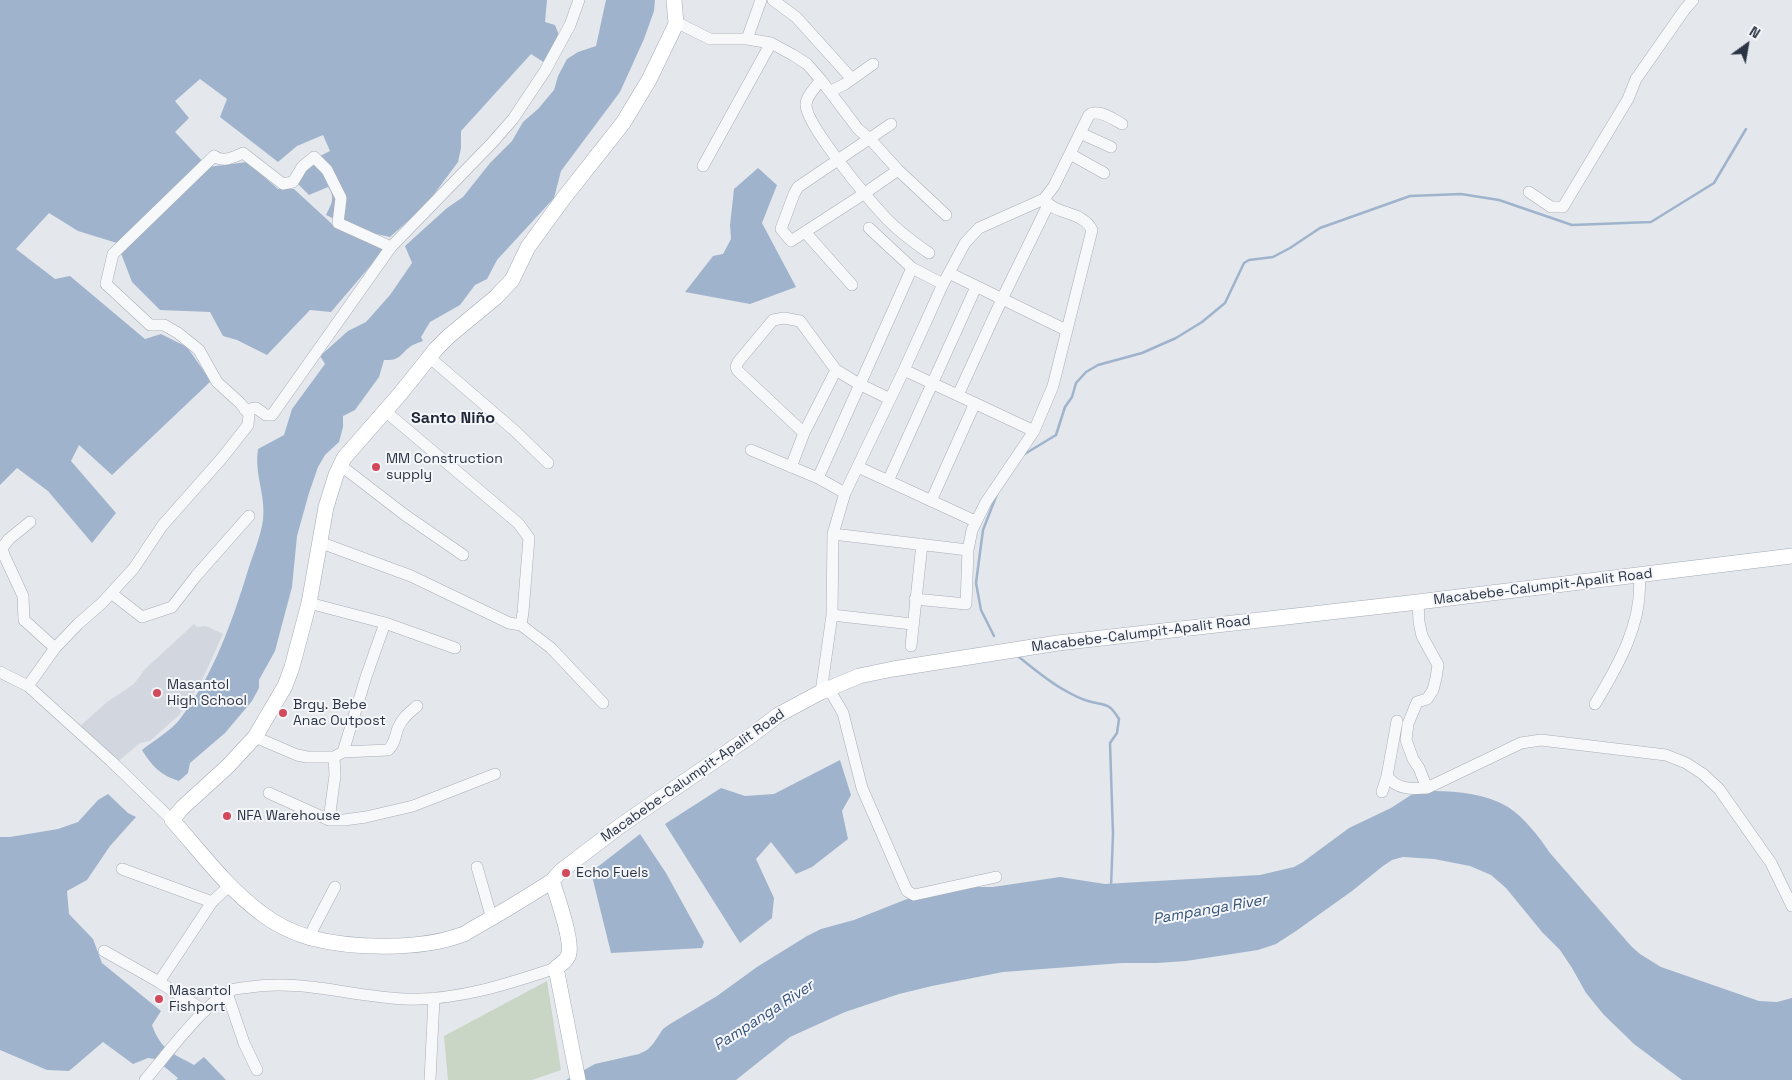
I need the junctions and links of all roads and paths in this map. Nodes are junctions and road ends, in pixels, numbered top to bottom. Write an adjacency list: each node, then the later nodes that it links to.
1 (568, 0): 6 (street)
2 (674, 0): 7 (main road)
3 (761, 0): 8 (street)
4 (773, 0): 11 (street)
5 (1693, 0): 24 (street)
6 (577, 5): 30 (street)
7 (676, 22): 8 (street); 39 (main road)
8 (747, 39): 9 (street)
9 (771, 42): 12 (street); 21 (street)
10 (872, 64): 11 (street)
11 (852, 78): 13 (street)
12 (821, 80): 13 (street); 20 (street)
13 (831, 91): 17 (street)
14 (890, 124): 17 (street)
15 (1122, 124): 16 (street)
16 (1080, 133): 18 (street); 19 (street)
17 (870, 139): 20 (street); 22 (street)
18 (1111, 147)
19 (1070, 154): 23 (street); 26 (street)
20 (838, 160): 25 (street); 29 (street)
21 (703, 166)
22 (898, 170): 25 (street); 27 (street)
23 (1104, 173)
24 (1529, 192)
25 (865, 193): 29 (street); 31 (street)
26 (1046, 202): 33 (street); 37 (street); 38 (street)
27 (946, 215)
28 (869, 228): 32 (street)
29 (806, 232): 35 (street)
30 (391, 247): 47 (street); 47 (street)
31 (929, 253)
32 (912, 268): 34 (street); 43 (street)
33 (948, 273): 34 (street); 36 (street)
34 (943, 284): 41 (street)
35 (852, 285)
36 (976, 287): 37 (street); 42 (street)
37 (1002, 299): 38 (street); 44 (street)
38 (1066, 330): 49 (street)
39 (429, 358): 48 (main road); 52 (street)
40 (836, 370): 43 (street); 50 (street); 50 (street)
41 (904, 370): 42 (street); 45 (street)
42 (933, 383): 44 (street); 57 (street)
43 (859, 384): 45 (street); 56 (street)
44 (958, 395): 46 (street)
45 (890, 399): 55 (street)
46 (975, 403): 49 (street); 59 (street)
47 (245, 410): 70 (street)
48 (385, 411): 53 (main road); 77 (street)
49 (1034, 431): 61 (street)
50 (804, 433): 54 (street)
51 (751, 450): 54 (street)
52 (548, 464)
53 (340, 465): 64 (main road); 67 (street)
54 (791, 467): 56 (street)
55 (858, 467): 57 (street); 58 (street)
56 (818, 478): 58 (street)
57 (888, 481): 59 (street)
58 (845, 492): 63 (street)
59 (931, 500): 61 (street)
60 (250, 516): 70 (street)
61 (975, 521): 66 (street)
62 (30, 522): 79 (street)
63 (833, 534): 65 (street); 74 (street)
64 (319, 542): 73 (main road); 77 (street)
65 (922, 544): 66 (street); 71 (street)
66 (968, 550): 71 (street)
67 (463, 555)
68 (1792, 556): 69 (main road, Macabebe-Calumpit-Apalit Road)
69 (1639, 575): 72 (main road, Macabebe-Calumpit-Apalit Road); 85 (street)
70 (111, 593): 79 (street)
71 (915, 599): 76 (street)
72 (1418, 602): 83 (main road, Macabebe-Calumpit-Apalit Road); 92 (street)
73 (309, 603): 75 (street); 88 (main road)
74 (832, 615): 76 (street); 83 (street)
75 (385, 623): 80 (street); 89 (street)
76 (912, 624): 78 (street)
77 (520, 625): 84 (street)
78 (911, 646)
79 (55, 648): 82 (street)
80 (455, 648)
81 (0, 672): 82 (street)
82 (28, 686): 95 (street)
83 (825, 691): 99 (street); 100 (main road, Macabebe-Calumpit-Apalit Road)
84 (603, 703)
85 (1595, 704)
86 (417, 706): 89 (street)
87 (1397, 721): 91 (street)
88 (255, 737): 89 (street); 95 (main road)
89 (338, 754): 96 (street)
90 (495, 774): 96 (street)
91 (1387, 776): 92 (street); 93 (street)
92 (1428, 788): 104 (street)
93 (1382, 792)
94 (269, 793): 96 (street)
95 (167, 815): 101 (main road, Macabebe-Calumpit-Apalit Road)
96 (329, 820)
97 (477, 867): 105 (street)
98 (122, 870): 103 (street)
99 (996, 877)
100 (552, 881): 105 (main road, Macabebe-Calumpit-Apalit Road); 108 (main road)
101 (230, 885): 103 (street); 106 (main road, Macabebe-Calumpit-Apalit Road)
102 (335, 887): 106 (street)
103 (212, 902): 109 (street)
104 (1792, 906)
105 (492, 919): 106 (main road, Macabebe-Calumpit-Apalit Road)
106 (310, 938)
107 (104, 951): 109 (street)
108 (556, 968): 111 (street); 116 (main road)
109 (159, 982): 112 (street)
110 (226, 993): 111 (street); 112 (street); 113 (street)
111 (434, 998): 115 (street)
112 (205, 1011): 114 (street)
113 (257, 1070)
114 (149, 1076)
115 (430, 1080)
116 (578, 1080)

